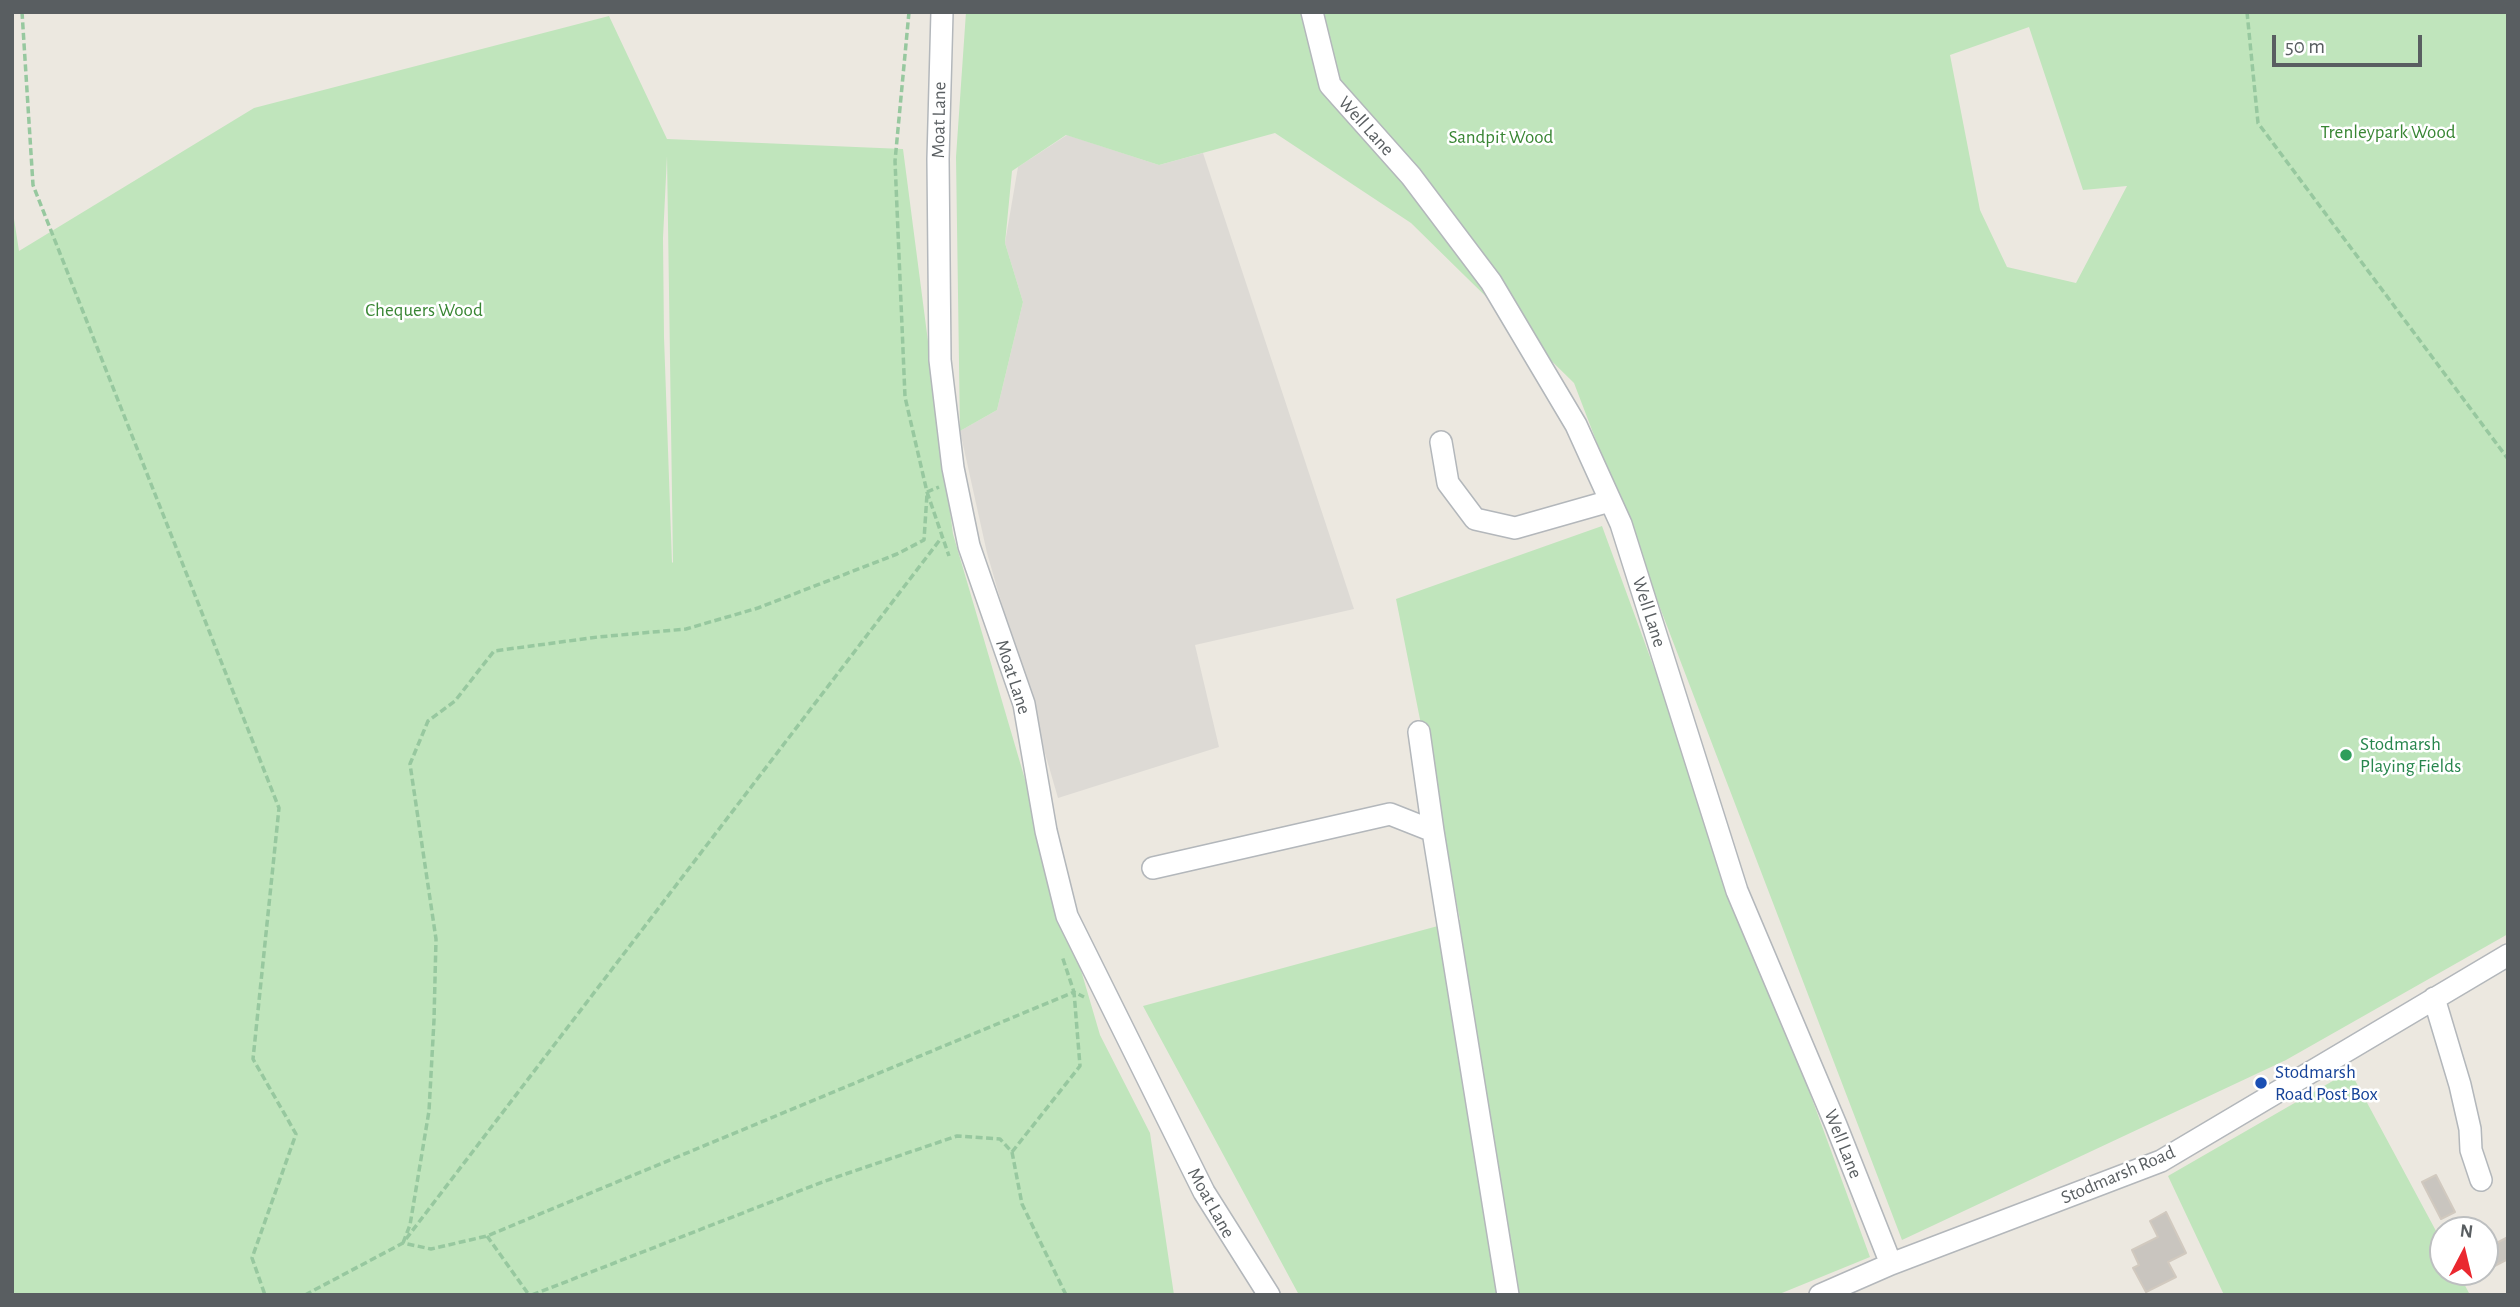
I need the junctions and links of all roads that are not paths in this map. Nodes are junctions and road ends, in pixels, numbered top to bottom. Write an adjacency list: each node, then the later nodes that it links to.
1 (942, 12): 12 (street, Moat Lane)
2 (1312, 12): 4 (street, Well Lane)
3 (1441, 442): 4 (street)
4 (1611, 501): 11 (street, Well Lane)
5 (1419, 732): 6 (street)
6 (1433, 831): 7 (street); 13 (street)
7 (1153, 868)
8 (2508, 955): 9 (street, Stodmarsh Road)
9 (2434, 999): 10 (street); 11 (street, Stodmarsh Road)
10 (2482, 1180)
11 (1891, 1264): 14 (street, Stodmarsh Road)
12 (1269, 1295)
13 (1508, 1295)
14 (1820, 1295)

